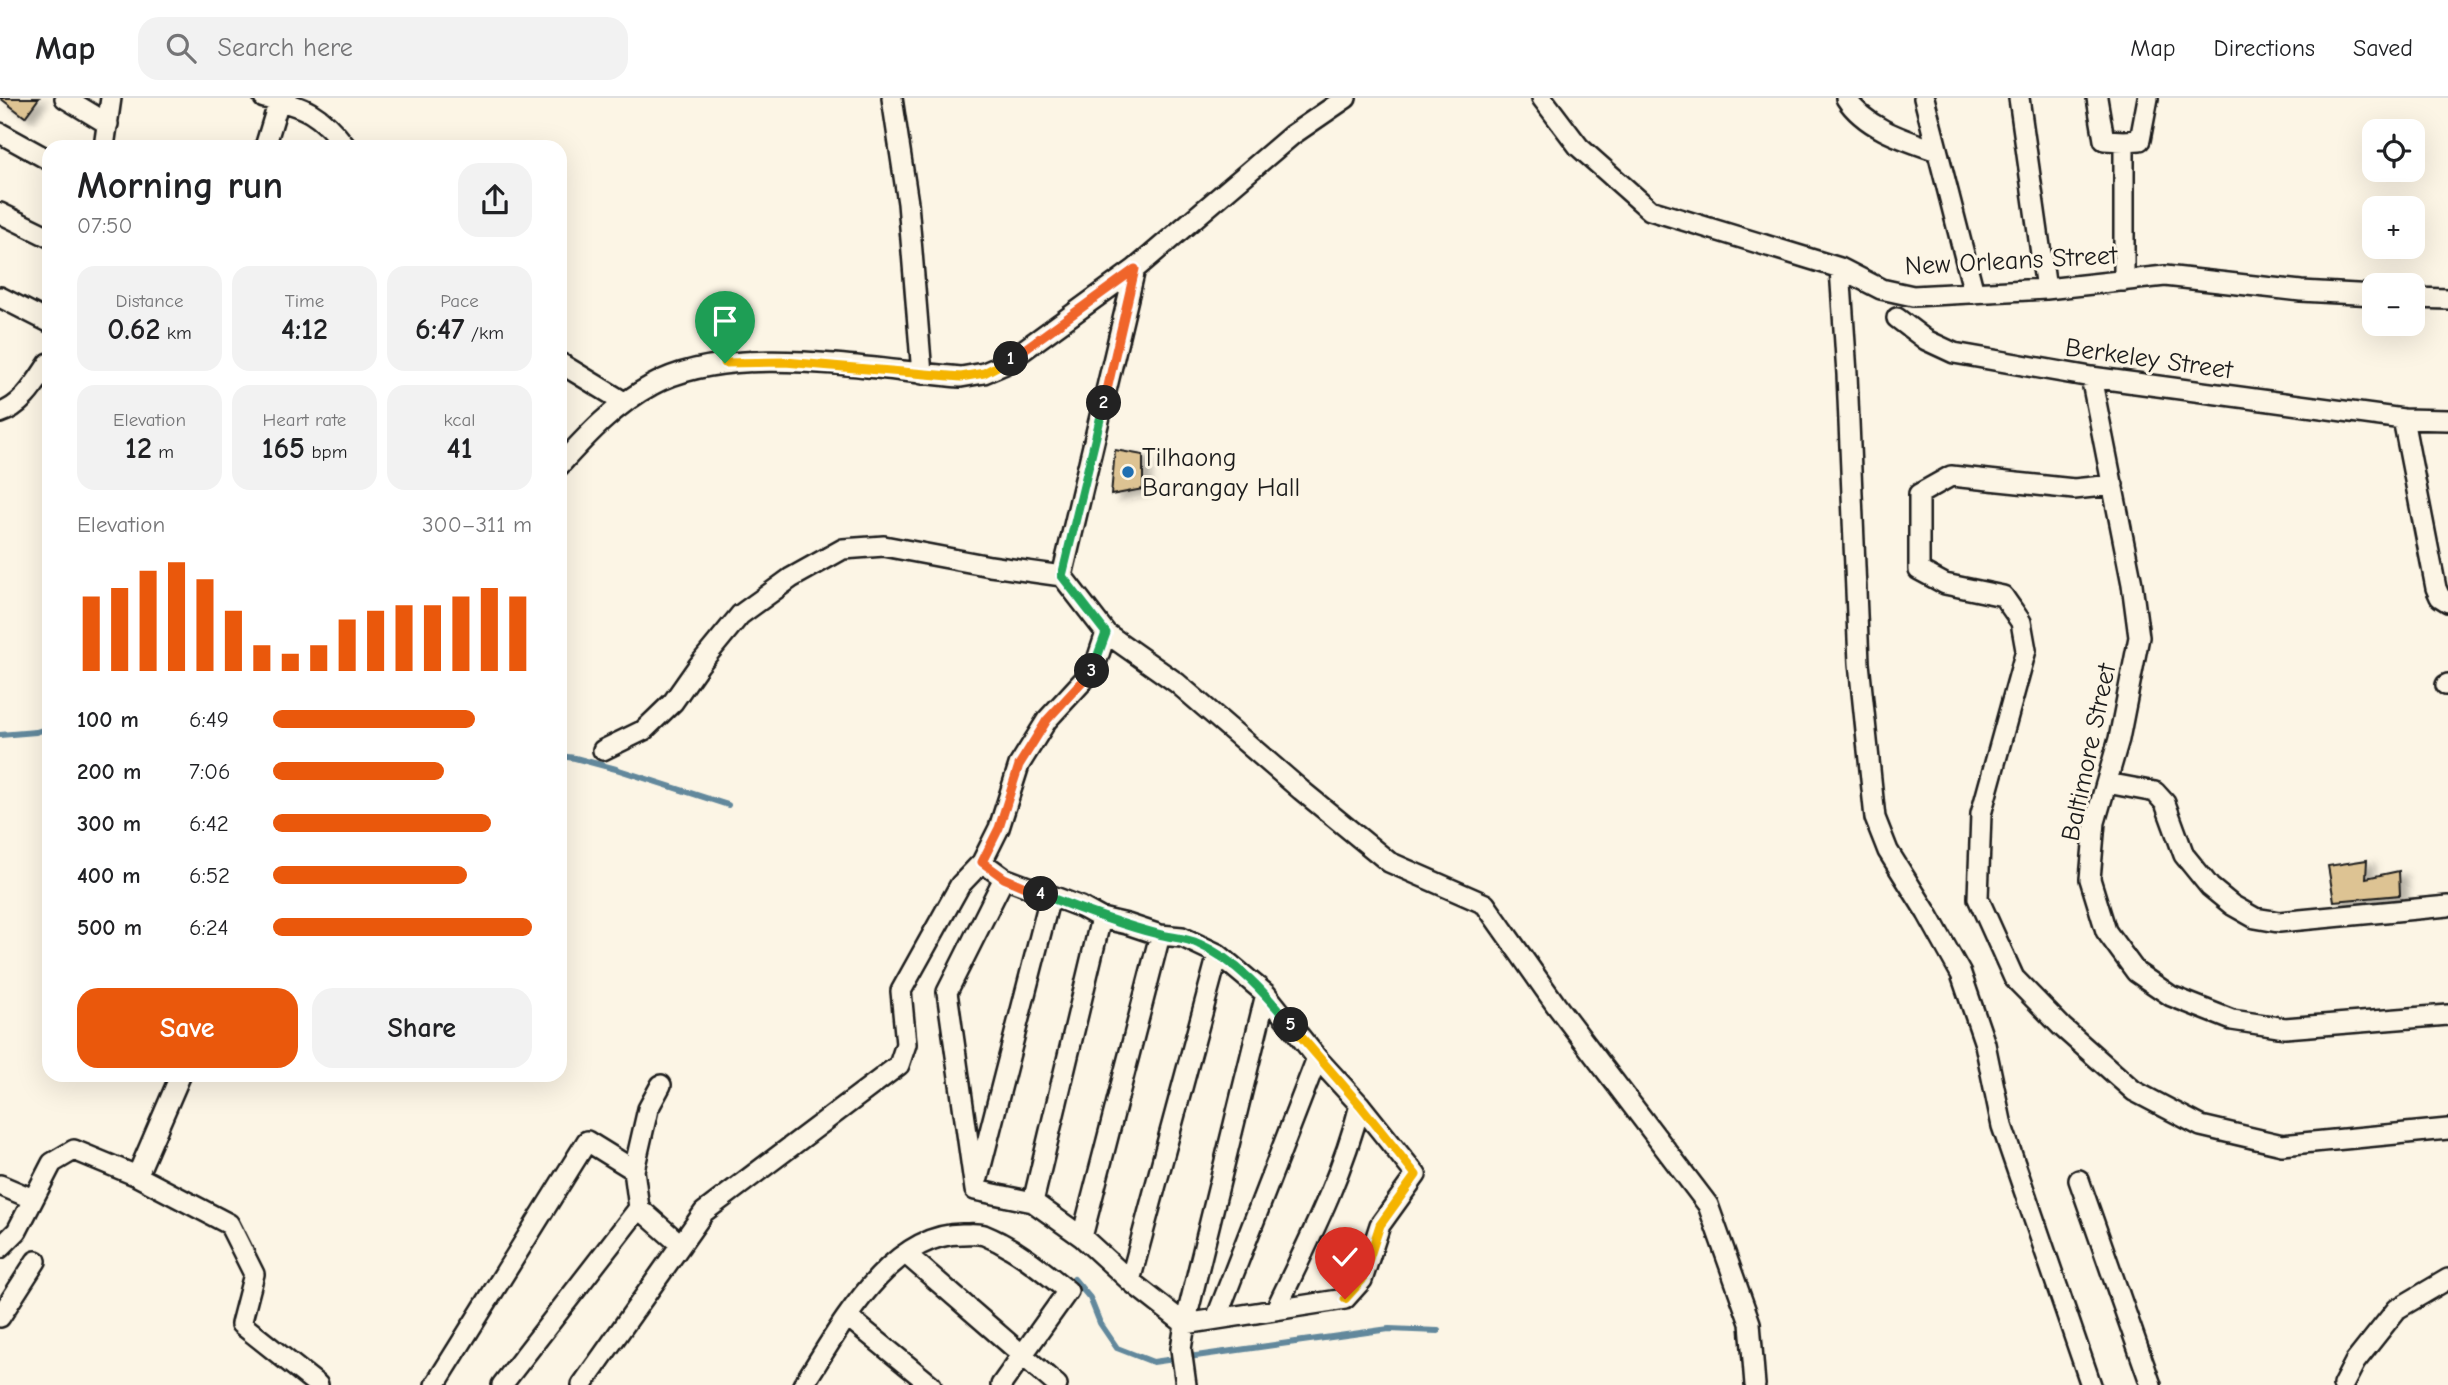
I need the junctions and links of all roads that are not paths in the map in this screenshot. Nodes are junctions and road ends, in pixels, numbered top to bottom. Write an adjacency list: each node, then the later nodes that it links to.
1 (65, 98): 13 (street)
2 (111, 98): 13 (street)
3 (892, 98): 36 (street)
4 (1346, 98): 24 (street)
5 (1542, 98): 23 (street, New Orleans Street)
6 (1846, 98): 19 (street)
7 (1924, 98): 19 (street)
8 (2019, 98): 26 (street)
9 (2097, 98): 18 (street)
10 (2148, 98): 18 (street)
11 (272, 99): 12 (street); 16 (street)
12 (302, 102): 17 (street)
13 (108, 124): 15 (street)
14 (0, 134): 20 (street)
15 (105, 140)
16 (266, 140)
17 (338, 140)
18 (2124, 141): 25 (street)
19 (1937, 152): 27 (street)
20 (42, 156)
21 (0, 213): 22 (street)
22 (42, 234)
23 (1840, 268): 27 (street, New Orleans Street); 94 (street)
24 (1135, 269): 36 (street); 44 (street)
25 (2124, 281): 26 (street, New Orleans Street); 28 (street, New Orleans Street)
26 (2046, 289): 27 (street, New Orleans Street)
27 (1974, 293)
28 (2362, 295)
29 (0, 297): 32 (street)
30 (2425, 298): 31 (street)
31 (2448, 299)
32 (42, 318)
33 (1897, 318): 37 (street, Berkeley Street)
34 (567, 367): 38 (street)
35 (42, 373): 39 (street)
36 (922, 374): 38 (street)
37 (2091, 377): 40 (street, Berkeley Street); 43 (street, Baltimore Street)
38 (624, 402): 42 (street)
39 (0, 413)
40 (2403, 419): 41 (street, Berkeley Street); 45 (street)
41 (2448, 420)
42 (567, 457)
43 (2113, 485): 48 (street, Baltimore Street); 62 (street)
44 (1062, 576): 46 (street); 47 (street)
45 (2448, 601)
46 (1106, 633): 49 (street); 93 (street)
47 (604, 750)
48 (2107, 783): 52 (street); 57 (street, Baltimore Street)
49 (982, 862): 50 (street); 72 (street)
50 (1004, 878): 51 (street); 67 (street)
51 (1050, 897): 53 (street); 67 (street)
52 (2448, 906)
53 (1101, 918): 54 (street); 69 (street)
54 (1160, 935): 55 (street); 71 (street)
55 (1218, 954): 56 (street); 77 (street)
56 (1266, 994): 58 (street); 82 (street)
57 (2448, 1015)
58 (1317, 1058): 61 (street); 81 (street)
59 (178, 1082): 64 (street)
60 (660, 1086): 63 (street)
61 (1360, 1105): 78 (street); 78 (street)
62 (2448, 1129)
63 (634, 1170): 70 (street); 86 (street)
64 (137, 1176): 68 (street); 85 (street)
65 (2079, 1180): 95 (street)
66 (0, 1185): 68 (street)
67 (975, 1189): 69 (street)
68 (33, 1199): 73 (street)
69 (1032, 1202): 71 (street)
70 (639, 1208): 72 (street); 87 (street)
71 (1082, 1237): 77 (street)
72 (681, 1245): 88 (street)
73 (0, 1248)
74 (906, 1254): 80 (street); 83 (street); 83 (street)
75 (37, 1261): 79 (street)
76 (2448, 1279): 96 (street)
77 (1130, 1281): 82 (street)
78 (1276, 1309): 81 (street)
79 (0, 1317)
80 (848, 1317): 89 (street); 90 (street)
81 (1216, 1319): 82 (street)
82 (1185, 1324): 84 (street)
83 (1023, 1356): 91 (street); 92 (street)
84 (1183, 1367)
85 (318, 1385)
86 (435, 1385)
87 (502, 1385)
88 (582, 1385)
89 (803, 1385)
90 (931, 1385)
91 (1001, 1385)
92 (1057, 1385)
93 (1755, 1385)
94 (2091, 1385)
95 (2151, 1385)
96 (2343, 1385)

